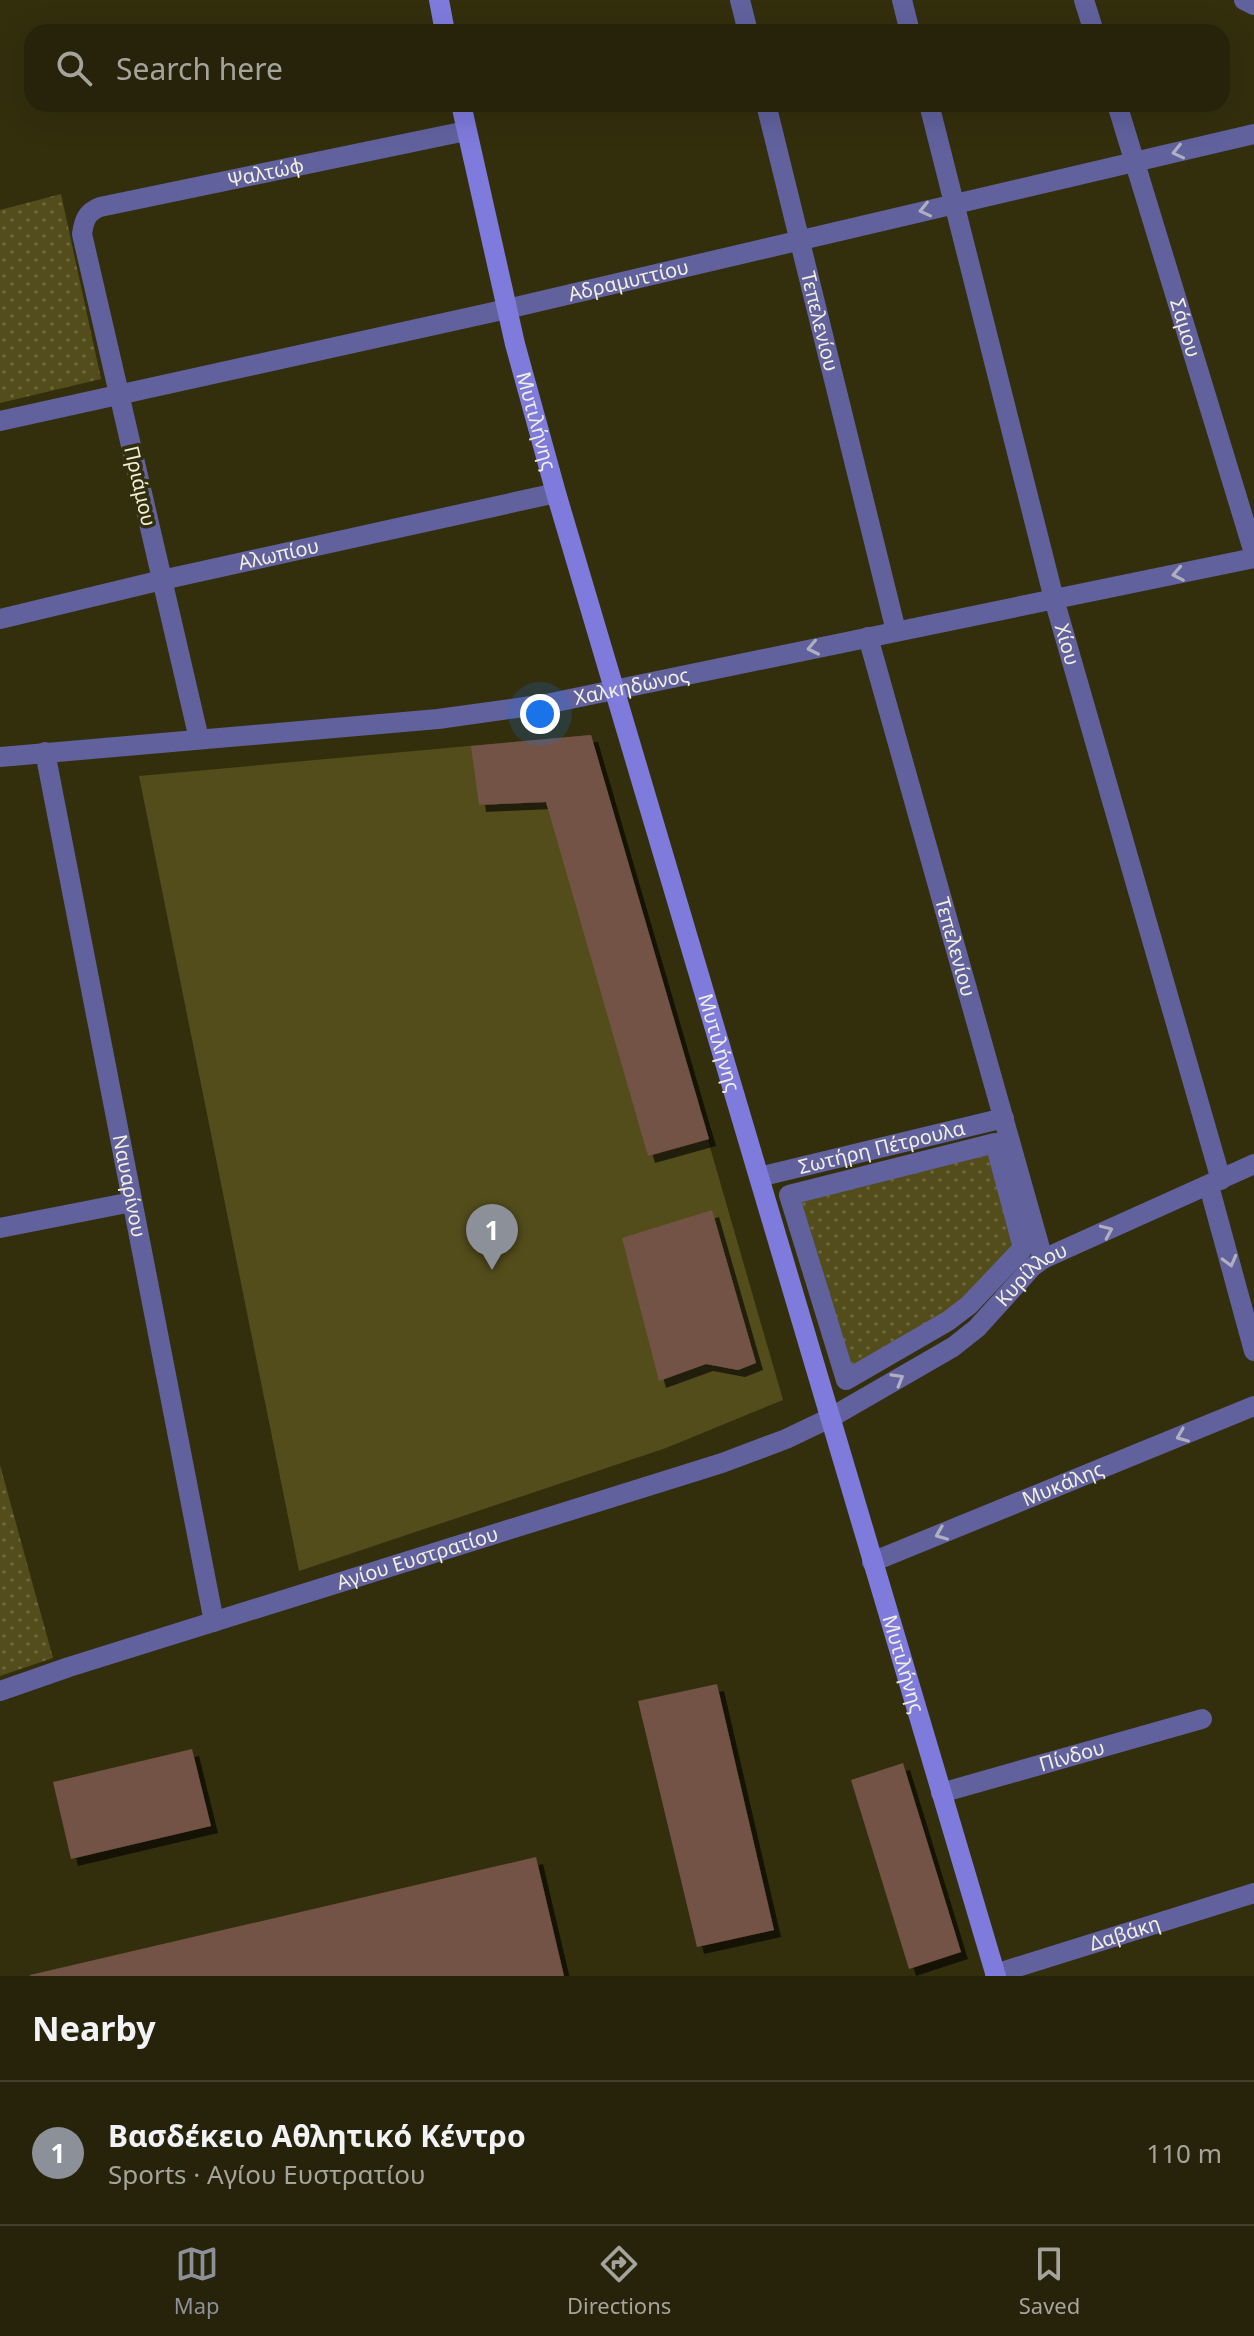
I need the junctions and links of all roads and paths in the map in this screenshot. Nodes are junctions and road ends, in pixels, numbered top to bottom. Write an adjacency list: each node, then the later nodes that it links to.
1 (439, 0): 7 (street)
2 (740, 0): 8 (street)
3 (902, 0): 9 (street)
4 (1084, 0): 10 (street)
5 (1244, 0): 6 (street)
6 (1254, 5)
7 (444, 24)
8 (746, 24)
9 (908, 24)
10 (1092, 24)
11 (462, 112): 15 (street, Μυτιλήνης)
12 (768, 112): 20 (street, Τεπελενίου)
13 (931, 112): 18 (street, Χίου)
14 (1119, 112): 17 (street, Σάμου)
15 (466, 131): 19 (street, Ψαλτώφ); 21 (street, Μυτιλήνης)
16 (1254, 134): 17 (street, Αδραμυττίου, one-way to 17)
17 (1135, 162): 18 (street, Αδραμυττίου); 25 (street, Σάμου)
18 (954, 203): 20 (street, Αδραμυττίου, one-way to 20); 27 (street, Χίου)
19 (82, 234): 22 (street, Πριάμου)
20 (800, 240): 21 (street, Αδραμυττίου); 29 (street, Τεπελενίου)
21 (507, 309): 22 (street, Αδραμυττίου); 24 (street, Μυτιλήνης)
22 (119, 394): 23 (street, Αδραμυττίου); 26 (street, Πριάμου)
23 (0, 421)
24 (556, 493): 26 (street, Αλωπίου); 31 (street, Μυτιλήνης)
25 (1254, 555): 27 (street, Χαλκηδώνος, one-way to 27)
26 (162, 580): 28 (street, Αλωπίου); 32 (street, Πριάμου)
27 (1054, 599): 29 (street, Χαλκηδώνος); 38 (street, Χίου)
28 (0, 619)
29 (896, 631): 30 (street, Χαλκηδώνος)
30 (868, 637): 31 (street, Χαλκηδώνος, one-way to 31); 35 (street, Τεπελενίου)
31 (616, 691): 32 (street, Χαλκηδώνος); 37 (street, Μυτιλήνης)
32 (199, 739): 33 (street, Χαλκηδώνος)
33 (45, 752): 34 (street, Χαλκηδώνος); 40 (street, Ναυαρίνου)
34 (0, 757)
35 (1004, 1118): 37 (street, Σωτήρη Πέτρουλα); 42 (street, Τεπελενίου)
36 (1254, 1164): 38 (street, Κυρίλλου)
37 (759, 1177): 45 (street, Μυτιλήνης)
38 (1215, 1183): 42 (street, Κυρίλλου, one-way to 38); 43 (street, Χίου, one-way to 43)
39 (789, 1195): 39 (street)
40 (132, 1202): 41 (street); 47 (street, Ναυαρίνου)
41 (0, 1228)
42 (1043, 1259): 45 (street, Κυρίλλου, one-way to 42)
43 (1254, 1351)
44 (1254, 1406): 46 (street, Μυκάλης, one-way to 46)
45 (830, 1418): 46 (street, Μυτιλήνης); 47 (street, Αγίου Ευστρατίου)
46 (872, 1562): 50 (street, Μυτιλήνης)
47 (214, 1622): 48 (street, Αγίου Ευστρατίου)
48 (0, 1691)
49 (1202, 1719): 50 (street, Πίνδου)
50 (941, 1793): 52 (street, Μυτιλήνης)
51 (1254, 1893): 52 (street, Δαβάκη)
52 (996, 1975)

